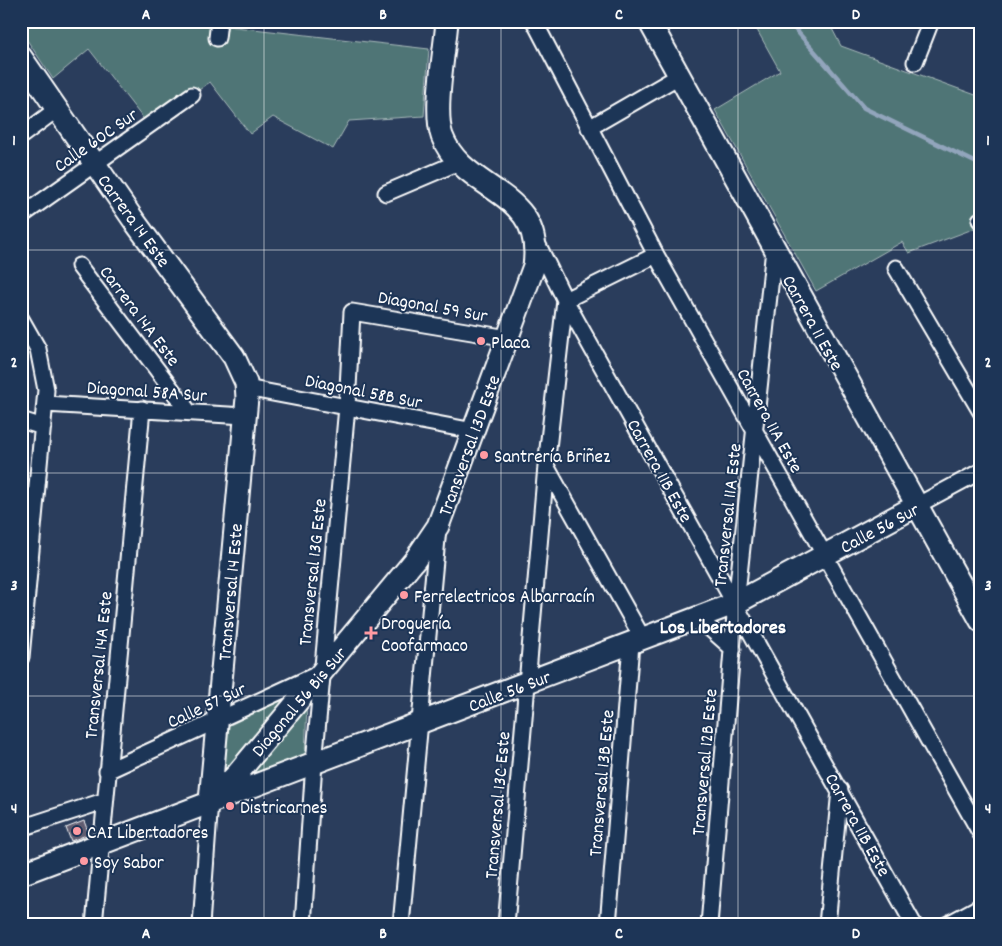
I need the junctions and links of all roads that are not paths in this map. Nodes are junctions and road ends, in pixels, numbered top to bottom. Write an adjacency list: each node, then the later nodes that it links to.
1 (219, 21): 6 (street)
2 (534, 21): 12 (street, Carrera 11A Este)
3 (649, 21): 9 (street, Carrera 11 Este)
4 (931, 21): 8 (street)
5 (444, 26): 14 (street, Carrera 11B Este)
6 (217, 38)
7 (21, 57): 11 (street, Carrera 14 Este)
8 (915, 62)
9 (679, 76): 12 (street); 19 (street, Carrera 11 Este)
10 (192, 95): 15 (street, Calle 60C Sur)
11 (57, 109): 13 (street); 15 (street, Carrera 14 Este)
12 (589, 128): 20 (street, Carrera 11A Este)
13 (21, 136)
14 (459, 162): 16 (street); 18 (street, Carrera 11B Este)
15 (95, 164): 17 (street, Calle 60C Sur); 27 (street, Carrera 14 Este)
16 (386, 193)
17 (21, 216)
18 (536, 240): 23 (street, Carrera 11B Este); 26 (street, Transversal 13D Este)
19 (774, 249): 37 (street, Transversal 11A Este); 40 (street, Carrera 11 Este)
20 (656, 255): 23 (street); 37 (street, Carrera 11A Este)
21 (79, 266): 31 (street, Carrera 14A Este)
22 (896, 268): 32 (street)
23 (565, 300): 38 (street, Transversal 13C Este); 44 (street, Carrera 11B Este)
24 (352, 312): 26 (street, Diagonal 59 Sur); 29 (street, Transversal 13G Este)
25 (21, 319): 28 (street)
26 (508, 338): 36 (street, Transversal 13D Este)
27 (246, 385): 29 (street, Diagonal 58B Sur); 33 (street, Transversal 14 Este)
28 (45, 404): 30 (street, Diagonal 58A Sur); 35 (street)
29 (347, 407): 36 (street, Diagonal 58B Sur); 51 (street, Transversal 13G Este)
30 (142, 409): 31 (street, Diagonal 58A Sur); 56 (street, Transversal 14A Este)
31 (189, 412): 33 (street, Diagonal 58A Sur)
32 (981, 412)
33 (245, 416): 53 (street, Transversal 14 Este)
34 (21, 420): 35 (street)
35 (43, 427): 41 (street)
36 (474, 431): 42 (street, Transversal 13D Este)
37 (755, 432): 43 (street, Carrera 11A Este); 44 (street, Transversal 11A Este)
38 (546, 466): 48 (street); 52 (street, Transversal 13C Este)
39 (981, 471): 40 (street, Calle 56 Sur)
40 (916, 506): 43 (street, Calle 56 Sur); 46 (street, Carrera 11 Este)
41 (28, 521): 47 (street)
42 (438, 526): 51 (street, Diagonal 56 Bis Sur); 54 (street, Transversal 13D Este)
43 (825, 555): 44 (street, Calle 56 Sur); 61 (street, Carrera 11A Este)
44 (736, 603): 45 (street, Calle 56 Sur); 49 (street, Transversal 12B Este); 57 (street, Carrera 11B Este)
45 (698, 618): 48 (street, Calle 56 Sur); 49 (street)
46 (981, 622)
47 (23, 633): 50 (street)
48 (637, 642): 52 (street, Calle 56 Sur); 70 (street, Transversal 13B Este)
49 (733, 649): 71 (street, Transversal 12B Este)
50 (21, 656)
51 (322, 672): 53 (street, Calle 57 Sur); 55 (street, Transversal 13G Este); 59 (street, Diagonal 56 Bis Sur)
52 (526, 683): 54 (street, Calle 56 Sur); 69 (street, Transversal 13C Este)
53 (216, 721): 56 (street, Calle 57 Sur); 59 (street, Transversal 14 Este)
54 (419, 723): 55 (street, Calle 56 Sur); 68 (street, Transversal 13D Este)
55 (314, 763): 59 (street, Calle 56 Sur); 67 (street, Transversal 13G Este)
56 (107, 771): 58 (street, Transversal 14A Este)
57 (840, 790): 72 (street); 73 (street, Carrera 11B Este)
58 (104, 801): 60 (street); 62 (street, Transversal 14A Este)
59 (210, 802): 62 (street, Calle 56 Sur); 66 (street)
60 (21, 828)
61 (981, 834)
62 (100, 844): 63 (street, Calle 56 Sur); 65 (street, Transversal 14A Este)
63 (21, 874)
64 (981, 906): 74 (street)
65 (94, 925)
66 (201, 925)
67 (303, 925)
68 (401, 925)
69 (506, 925)
70 (608, 925)
71 (709, 925)
72 (827, 925)
73 (914, 925)
74 (946, 925)

